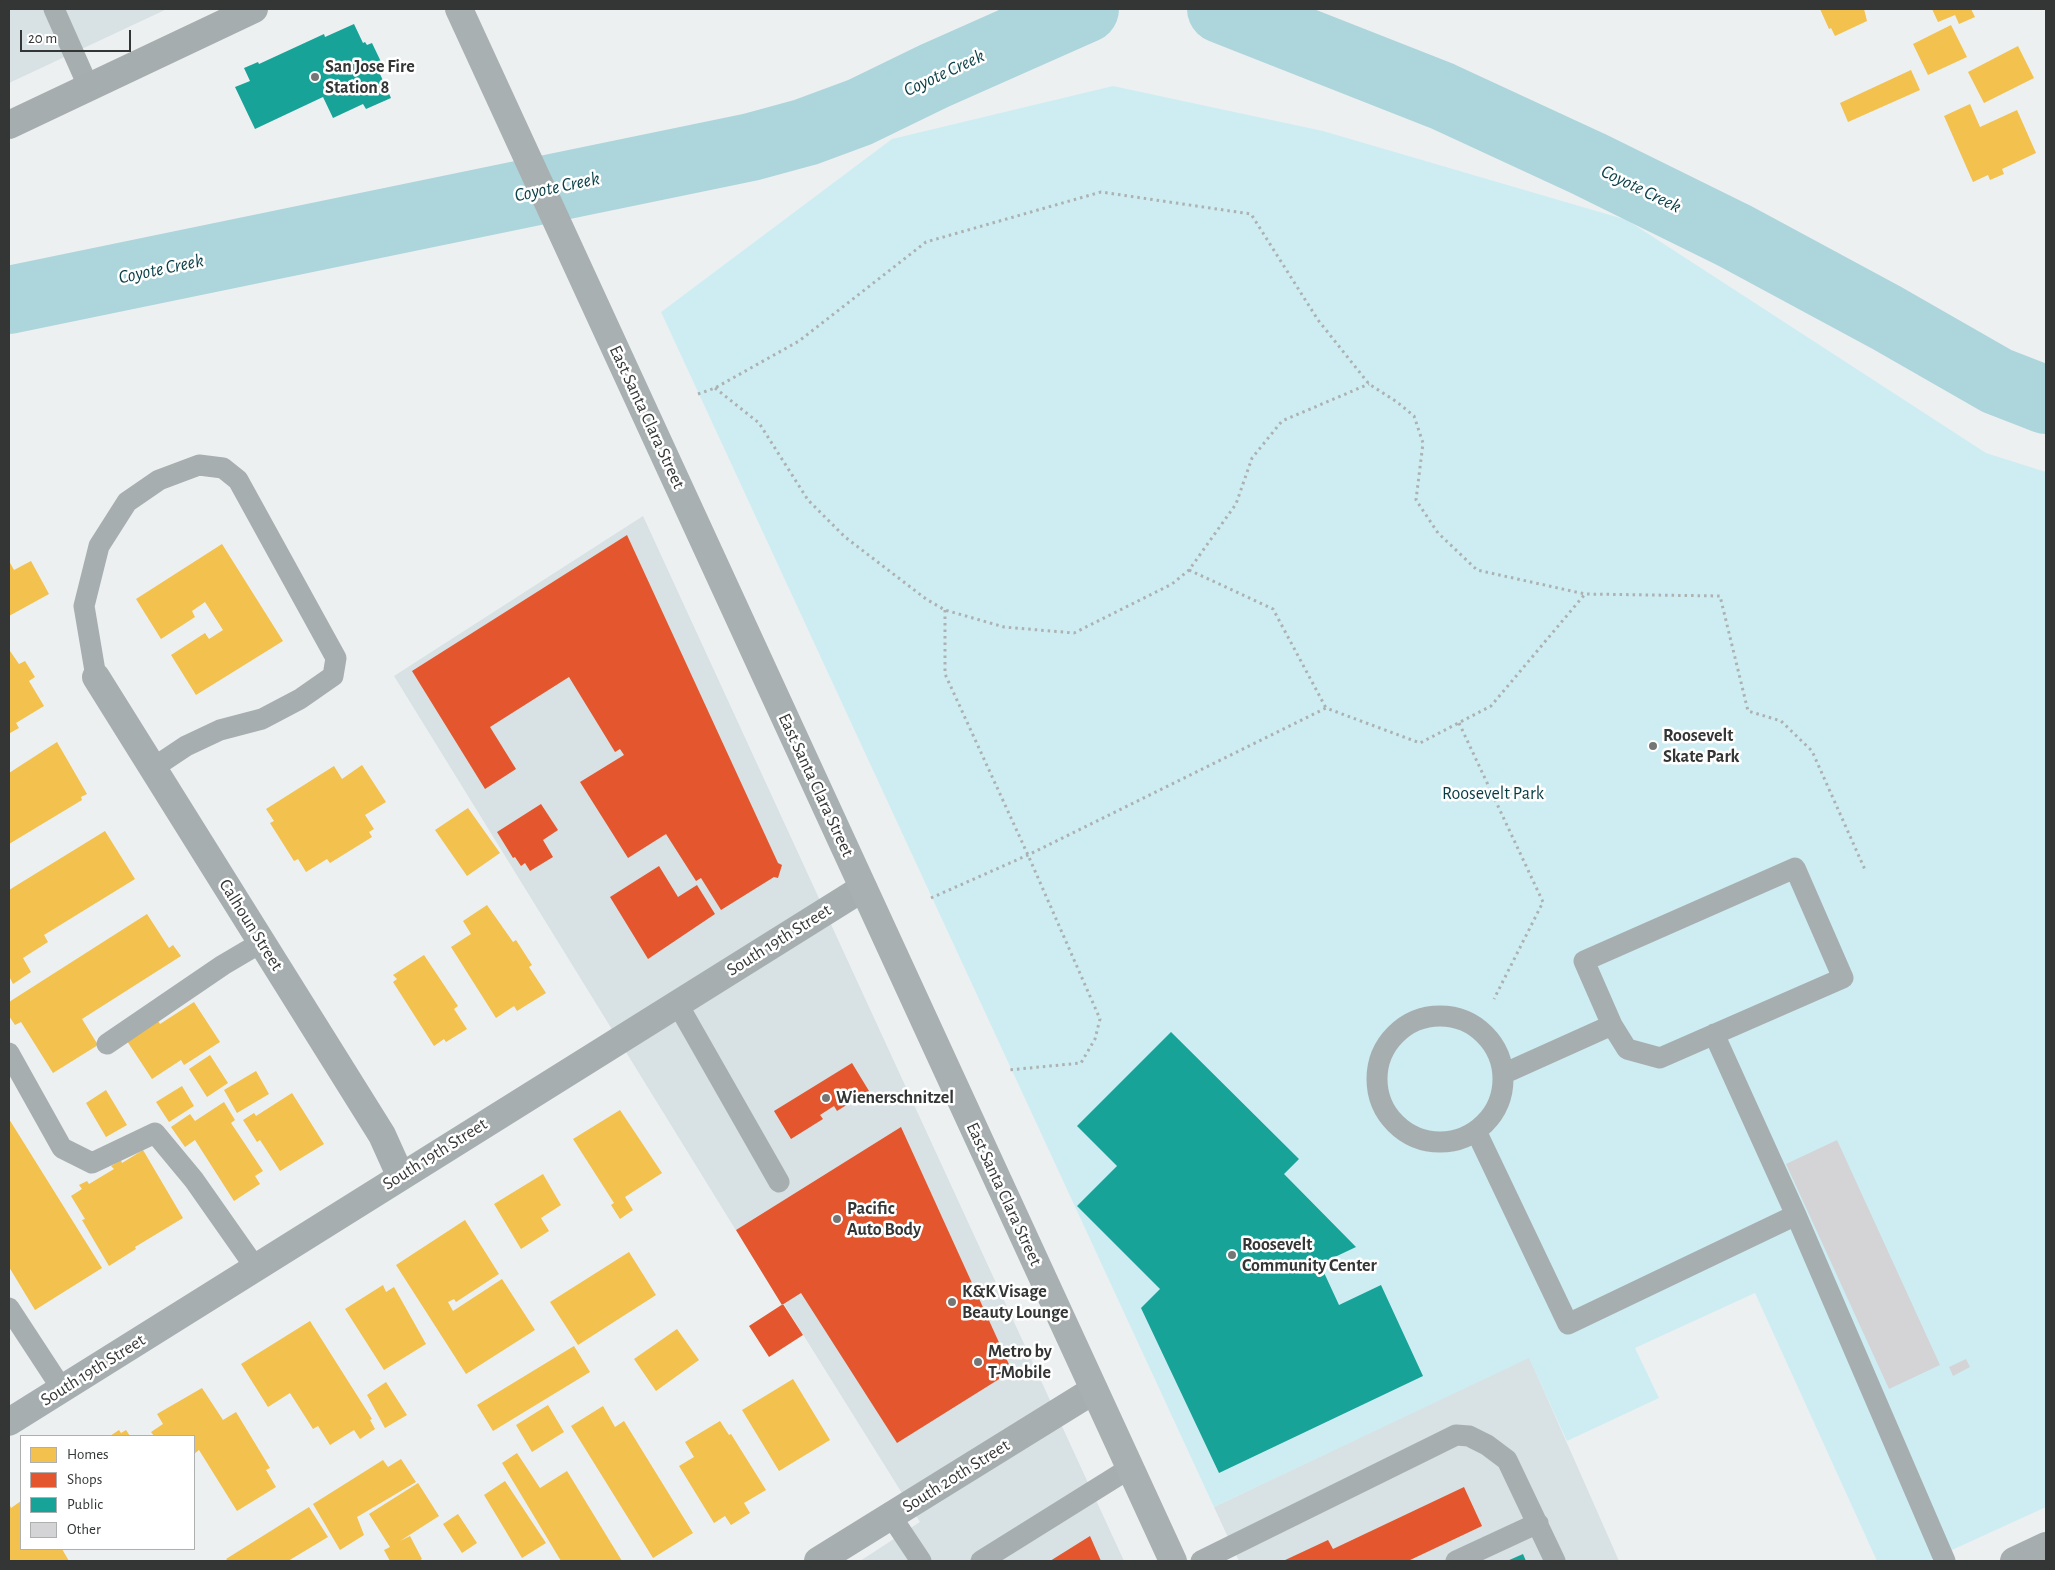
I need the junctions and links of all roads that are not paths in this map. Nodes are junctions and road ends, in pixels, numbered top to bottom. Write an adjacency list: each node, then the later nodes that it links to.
1 (54, 9): 4 (lane)
2 (254, 9): 4 (street)
3 (459, 9): 8 (main road, East Santa Clara Street)
4 (89, 88): 5 (street)
5 (9, 125)
6 (96, 677): 7 (street, Calhoun Street); 7 (lane)
7 (153, 768): 9 (street, Calhoun Street)
8 (863, 888): 10 (street, South 19th Street); 23 (main road, East Santa Clara Street)
9 (262, 942): 13 (lane); 17 (street, Calhoun Street)
10 (677, 1002): 17 (street, South 19th Street); 18 (lane)
11 (1612, 1025): 12 (lane); 12 (lane); 15 (lane)
12 (1714, 1034): 19 (lane)
13 (107, 1044)
14 (9, 1053): 20 (lane)
15 (1503, 1074): 16 (lane); 16 (lane)
16 (1476, 1131): 19 (lane)
17 (400, 1176): 20 (street, South 19th Street)
18 (779, 1182)
19 (1796, 1215): 36 (lane)
20 (255, 1267): 22 (street, South 19th Street)
21 (9, 1308): 22 (lane)
22 (62, 1389): 24 (street, South 19th Street)
23 (1094, 1390): 25 (main road, East Santa Clara Street); 26 (street, South 20th Street)
24 (9, 1422)
25 (1130, 1468): 31 (lane); 32 (main road, East Santa Clara Street)
26 (891, 1516): 29 (street, South 20th Street); 30 (lane)
27 (1538, 1523): 33 (lane); 34 (lane); 35 (lane)
28 (2045, 1550): 37 (street)
29 (818, 1561)
30 (921, 1561)
31 (981, 1561)
32 (1173, 1561)
33 (1201, 1561)
34 (1456, 1561)
35 (1555, 1561)
36 (1945, 1561)
37 (2014, 1561)

